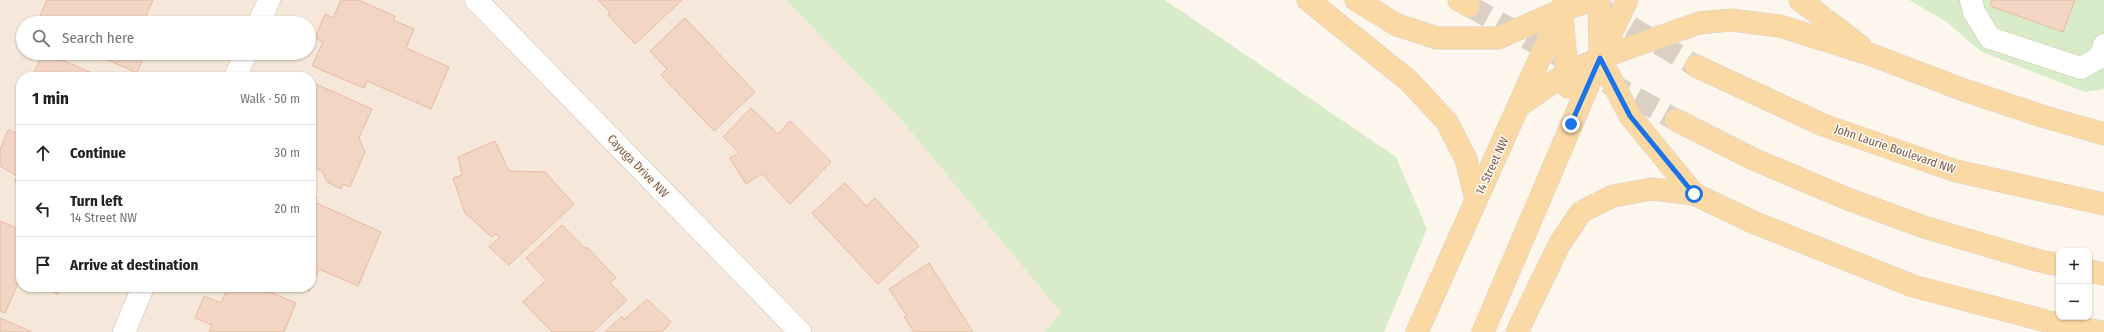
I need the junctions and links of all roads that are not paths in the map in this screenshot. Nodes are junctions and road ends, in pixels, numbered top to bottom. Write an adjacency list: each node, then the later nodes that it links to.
1 (269, 0): 11 (street)
2 (476, 0): 31 (street, Cayuga Drive NW)
3 (1308, 0): 24 (main road)
4 (1356, 0): 10 (main road)
5 (1592, 0): 10 (main road)
6 (1598, 0): 14 (main road)
7 (1627, 0): 14 (main road)
8 (1800, 0): 13 (main road)
9 (1971, 0): 12 (street)
10 (1563, 3): 18 (main road); 19 (main road, 14 Street NW)
11 (262, 16)
12 (2104, 45)
13 (1872, 55): 14 (main road); 22 (main road)
14 (1600, 58): 18 (main road); 21 (main road); 23 (main road)
15 (243, 60): 17 (street)
16 (1696, 66): 25 (main road, John Laurie Boulevard NW)
17 (237, 72)
18 (1567, 73): 19 (main road); 21 (main road)
19 (1520, 105): 24 (main road, 14 Street NW)
20 (1676, 120): 26 (main road)
21 (1571, 124): 33 (main road)
22 (2104, 134)
23 (1694, 194): 34 (main road); 35 (main road)
24 (1476, 200): 32 (main road, 14 Street NW)
25 (2104, 204)
26 (2056, 264)
27 (2092, 272): 28 (main road)
28 (2104, 274)
29 (141, 292): 30 (street)
30 (124, 332)
31 (800, 332)
32 (1417, 332)
33 (1483, 332)
34 (1517, 332)
35 (2102, 332)

